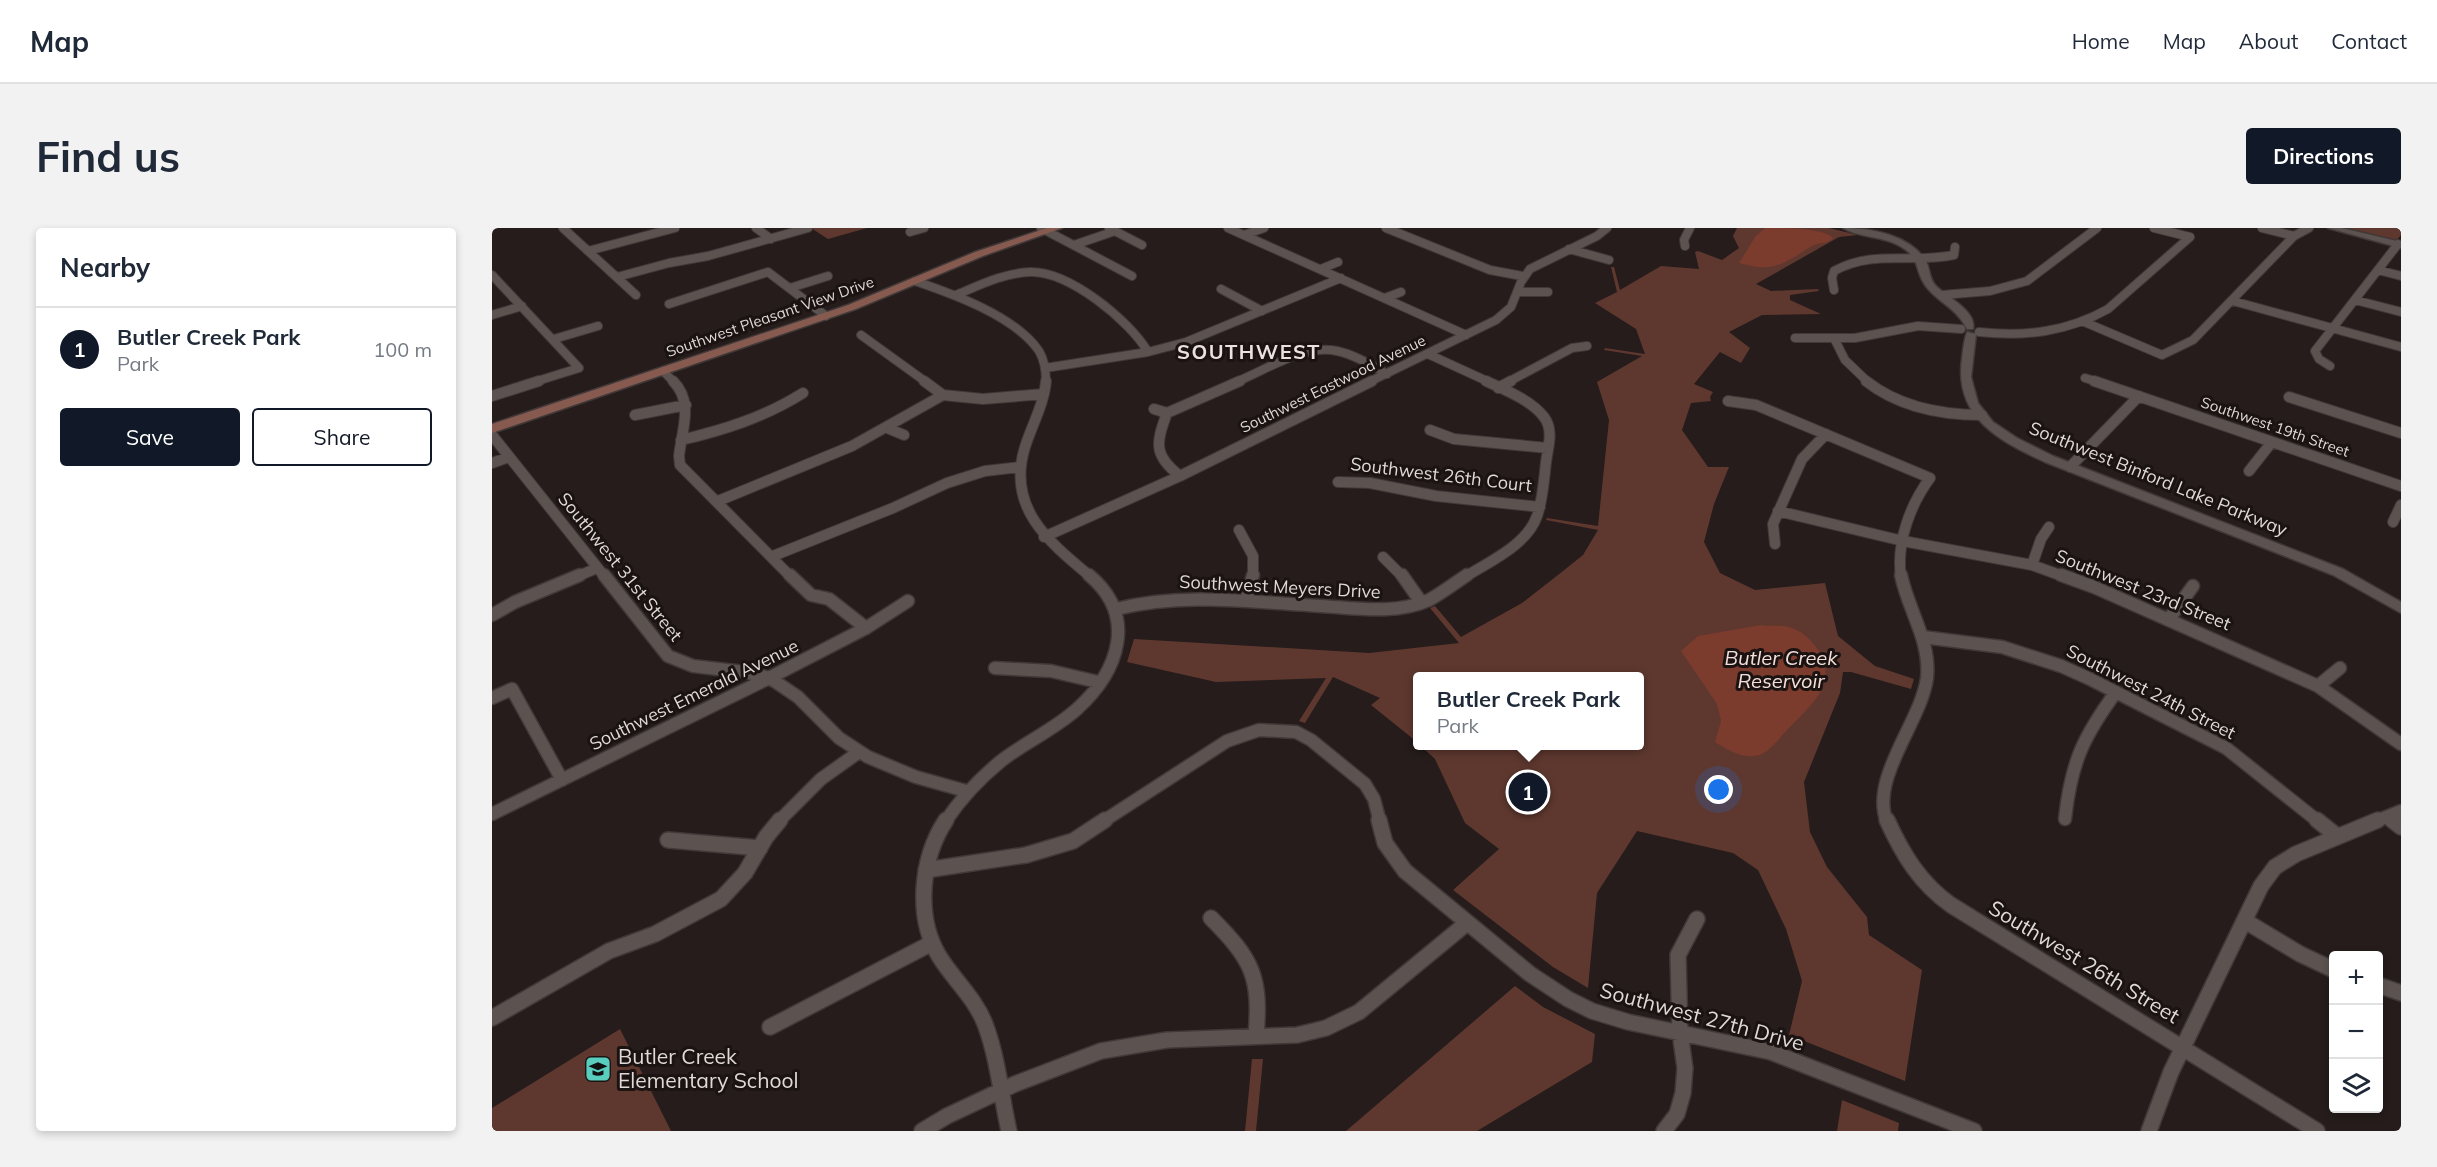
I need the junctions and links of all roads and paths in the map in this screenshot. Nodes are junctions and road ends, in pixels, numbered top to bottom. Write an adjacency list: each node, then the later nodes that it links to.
1 (563, 228): 30 (street)
2 (675, 228): 30 (street)
3 (756, 228): 23 (street)
4 (808, 228): 23 (street)
5 (924, 228): 20 (street)
6 (1228, 228): 21 (street)
7 (1264, 228): 21 (street)
8 (1386, 228): 41 (street)
9 (1607, 228): 29 (street)
10 (1690, 228): 27 (street)
11 (1847, 228): 19 (street)
12 (2097, 228): 53 (street)
13 (2154, 228): 64 (street)
14 (2262, 228): 22 (street)
15 (2309, 228): 22 (street)
16 (2332, 228): 26 (street)
17 (1048, 229): 24 (street); 45 (main road, Southwest Pleasant View Drive)
18 (1112, 230): 24 (street); 25 (street)
19 (1878, 231): 31 (street)
20 (910, 232)
21 (1244, 235): 35 (street)
22 (2295, 236): 57 (street)
23 (771, 239): 43 (street)
24 (1074, 245): 40 (street)
25 (1142, 245)
26 (2400, 245): 36 (street)
27 (1685, 246)
28 (1955, 247): 31 (street)
29 (1569, 249): 32 (street); 41 (street)
30 (588, 251): 43 (street)
31 (1918, 258): 48 (street); 53 (street)
32 (1609, 260)
33 (1037, 262): 37 (street)
34 (1338, 262): 35 (street)
35 (1321, 269): 44 (street)
36 (2378, 270): 42 (street); 56 (street)
37 (1032, 271): 54 (street); 75 (street)
38 (492, 275): 59 (street)
39 (828, 276): 46 (street)
40 (1132, 276)
41 (1522, 276): 50 (street, Southwest Eastwood Avenue)
42 (2401, 276)
43 (617, 277): 52 (street)
44 (1341, 278): 55 (street); 60 (street)
45 (915, 281): 54 (street); 63 (main road, Southwest Pleasant View Drive)
46 (790, 288): 58 (street); 63 (street)
47 (1221, 289): 60 (street)
48 (1834, 290)
49 (1401, 292): 55 (street)
50 (1519, 292): 51 (street); 69 (street, Southwest Eastwood Avenue)
51 (1548, 292)
52 (636, 295)
53 (1942, 295): 67 (street)
54 (956, 296): 78 (street)
55 (1385, 298): 69 (street)
56 (2355, 300): 61 (street); 66 (street)
57 (2233, 301): 64 (street); 66 (street)
58 (669, 304)
59 (522, 306): 62 (street); 72 (street)
60 (1262, 311): 75 (street)
61 (2401, 312)
62 (492, 315)
63 (826, 316): 79 (main road, Southwest Pleasant View Drive)
64 (2082, 321): 67 (street)
65 (598, 326): 72 (street)
66 (2331, 329): 74 (street); 77 (street)
67 (1970, 330): 71 (street); 94 (street, Southwest Binford Lake Parkway)
68 (861, 334): 85 (street)
69 (1466, 335): 76 (street, Southwest Eastwood Avenue)
70 (1796, 338): 71 (street)
71 (1834, 338): 94 (street)
72 (554, 339): 86 (street)
73 (1587, 346): 82 (street)
74 (2401, 347)
75 (1148, 352): 78 (street)
76 (1428, 354): 80 (street, Southwest Eastwood Avenue); 82 (street, Southwest Meyers Drive)
77 (2330, 366)
78 (1045, 368): 84 (street)
79 (663, 371): 90 (street); 96 (main road, Southwest Pleasant View Drive)
80 (1387, 374): 92 (street); 110 (street, Southwest Eastwood Avenue)
81 (2085, 378): 87 (street, Southwest 19th Street)
82 (1498, 388): 104 (street, Southwest Meyers Drive)
83 (803, 393): 102 (street)
84 (1044, 394): 85 (street); 107 (street)
85 (943, 395): 95 (street)
86 (492, 396)
87 (2139, 396): 103 (street, Southwest 19th Street); 108 (street)
88 (2289, 397): 98 (street)
89 (1728, 401): 99 (street)
90 (686, 405): 93 (street); 102 (street)
91 (1154, 409): 92 (street)
92 (1167, 413): 110 (street)
93 (635, 415)
94 (1982, 415): 108 (street, Southwest Binford Lake Parkway)
95 (887, 428): 101 (street); 113 (street)
96 (492, 429)
97 (1430, 430): 104 (street)
98 (2401, 433)
99 (1826, 434): 116 (street); 121 (street, Southwest 26th Street)
100 (492, 435): 105 (street, Southwest 31st Street)
101 (904, 435)
102 (681, 440): 113 (street)
103 (2272, 441): 109 (street); 112 (street, Southwest 19th Street)
104 (1548, 448): 115 (street, Southwest Meyers Drive)
105 (509, 457): 106 (street); 126 (street, Southwest 31st Street)
106 (492, 463)
107 (1020, 467): 120 (street); 123 (street)
108 (2070, 467): 131 (street, Southwest Binford Lake Parkway)
109 (2249, 471)
110 (1180, 476): 120 (street, Southwest Eastwood Avenue)
111 (1338, 482): 115 (street, Southwest 26th Court)
112 (2401, 486)
113 (718, 501): 123 (street)
114 (2401, 505): 117 (street)
115 (1540, 507): 130 (street, Southwest Meyers Drive)
116 (1778, 512): 121 (street, Southwest 23rd Street); 122 (street)
117 (2393, 522)
118 (2049, 527): 125 (street)
119 (1239, 530): 128 (street)
120 (1044, 537): 132 (street)
121 (1903, 541): 125 (street, Southwest 23rd Street); 136 (street, Southwest 26th Street)
122 (1775, 544)
123 (773, 556): 135 (street)
124 (1383, 557): 130 (street)
125 (2032, 565): 134 (street, Southwest 23rd Street)
126 (597, 568): 133 (street); 139 (street, Southwest 31st Street)
127 (2193, 586): 134 (street)
128 (1246, 600): 130 (street, Southwest Meyers Drive); 132 (street, Southwest Meyers Drive)
129 (908, 601): 135 (street, Southwest Emerald Avenue)
130 (1421, 602)
131 (2401, 608)
132 (1116, 609): 140 (street)
133 (492, 615)
134 (2169, 620): 141 (street, Southwest 23rd Street)
135 (866, 628): 139 (street, Southwest Emerald Avenue)
136 (1923, 637): 142 (street, Southwest 24th Street); 168 (street, Southwest 26th Street)
137 (995, 668): 140 (street)
138 (2340, 668): 141 (street)
139 (769, 678): 145 (street, Southwest 31st Street); 146 (street, Southwest Emerald Avenue)
140 (1098, 682): 147 (street)
141 (2318, 686): 144 (street, Southwest 23rd Street)
142 (2116, 692): 150 (street); 152 (street, Southwest 24th Street)
143 (492, 698): 146 (street)
144 (2401, 744)
145 (859, 752): 147 (street, Southwest 31st Street); 154 (street)
146 (562, 780): 148 (street, Southwest Emerald Avenue)
147 (966, 791): 155 (street)
148 (492, 814)
149 (2395, 814): 151 (street); 152 (street)
150 (2065, 819)
151 (2401, 827)
152 (2337, 836): 158 (street)
153 (669, 840): 154 (street)
154 (760, 848): 164 (street)
155 (926, 870): 159 (street, Southwest 27th Drive); 160 (street)
156 (1211, 918): 167 (street)
157 (1696, 919): 166 (street)
158 (2245, 921): 161 (street); 168 (street)
159 (1467, 922): 166 (street, Southwest 27th Drive); 167 (street)
160 (932, 943): 165 (street); 169 (street)
161 (2329, 968)
162 (2383, 986): 163 (street)
163 (2401, 993)
164 (492, 1018)
165 (770, 1027)
166 (1680, 1033): 172 (street); 173 (street, Southwest 27th Drive)
167 (1256, 1036): 169 (street)
168 (2183, 1047): 174 (street); 175 (street)
169 (1000, 1091): 170 (street); 171 (street)
170 (921, 1131)
171 (1009, 1131)
172 (1664, 1131)
173 (1974, 1131)
174 (2149, 1131)
175 (2317, 1131)

